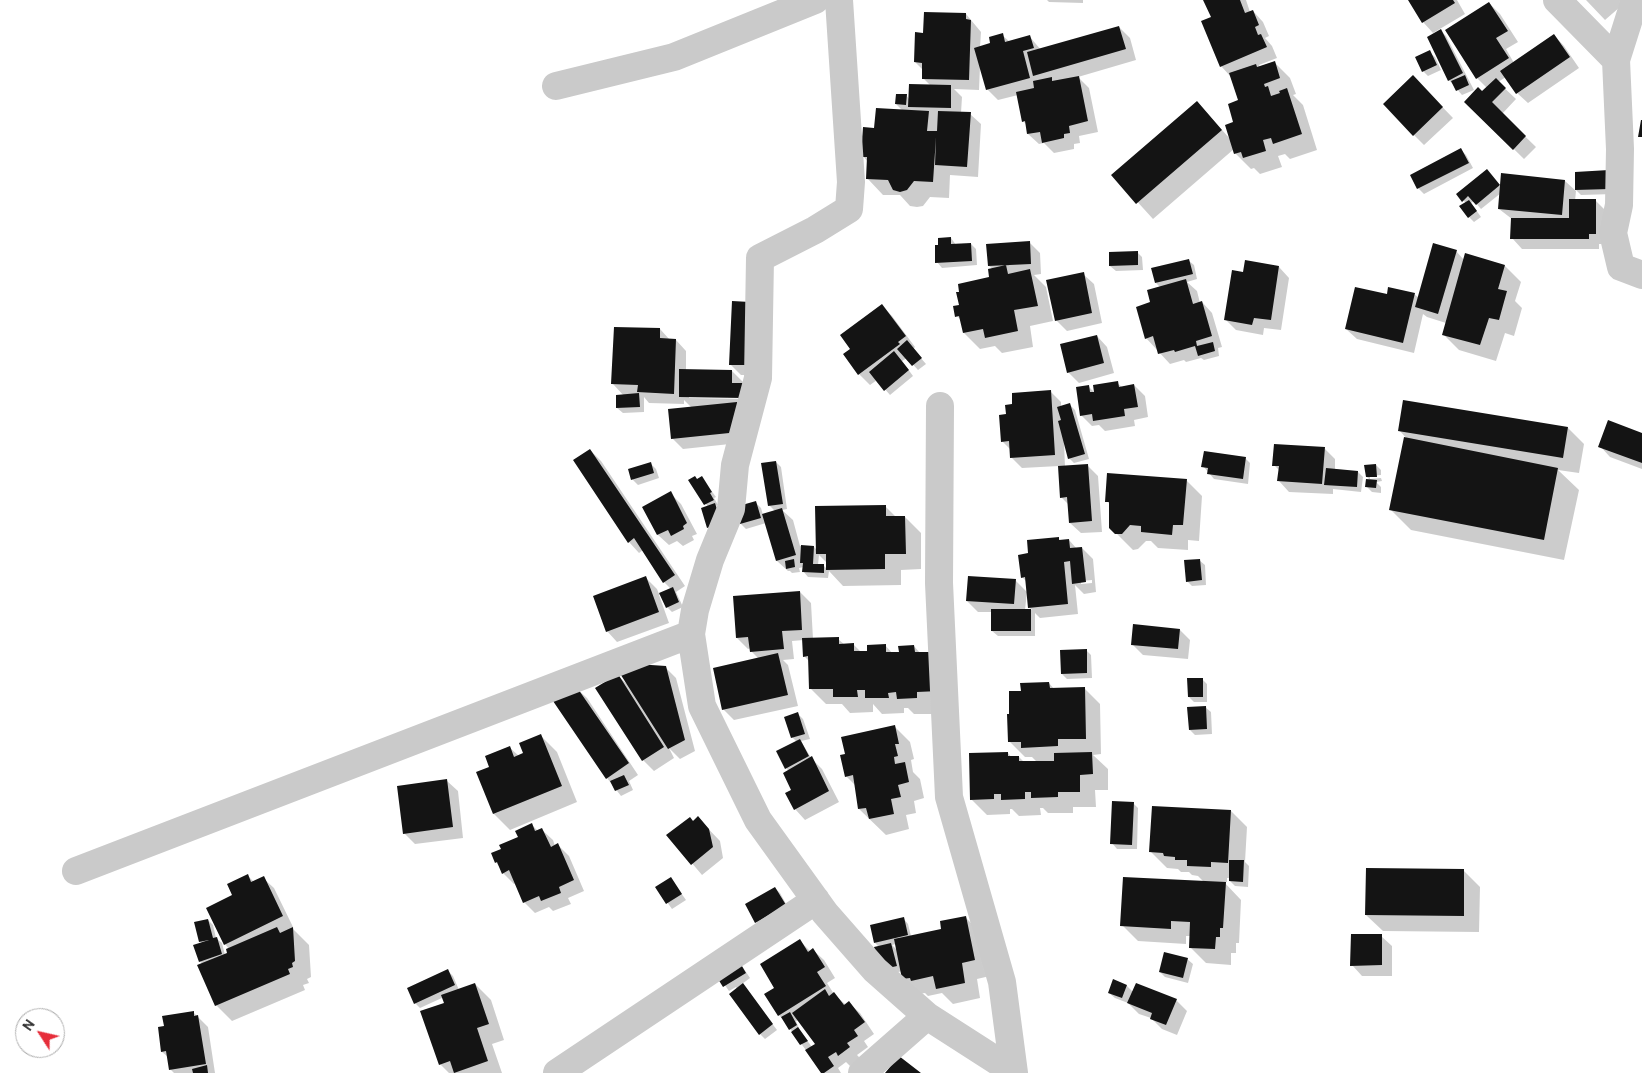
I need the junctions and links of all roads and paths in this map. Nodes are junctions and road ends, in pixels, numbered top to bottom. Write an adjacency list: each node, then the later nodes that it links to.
1 (815, 0): 6 (street)
2 (839, 0): 9 (street)
3 (1557, 0): 5 (street)
4 (1635, 0): 5 (street)
5 (1616, 60): 7 (street)
6 (556, 86)
7 (1642, 275)
8 (940, 406): 15 (street)
9 (691, 634): 10 (street); 11 (street)
10 (76, 871)
11 (816, 900): 12 (street); 13 (street)
12 (927, 1016): 14 (street); 15 (street)
13 (557, 1073)
14 (862, 1073)
15 (1013, 1073)

